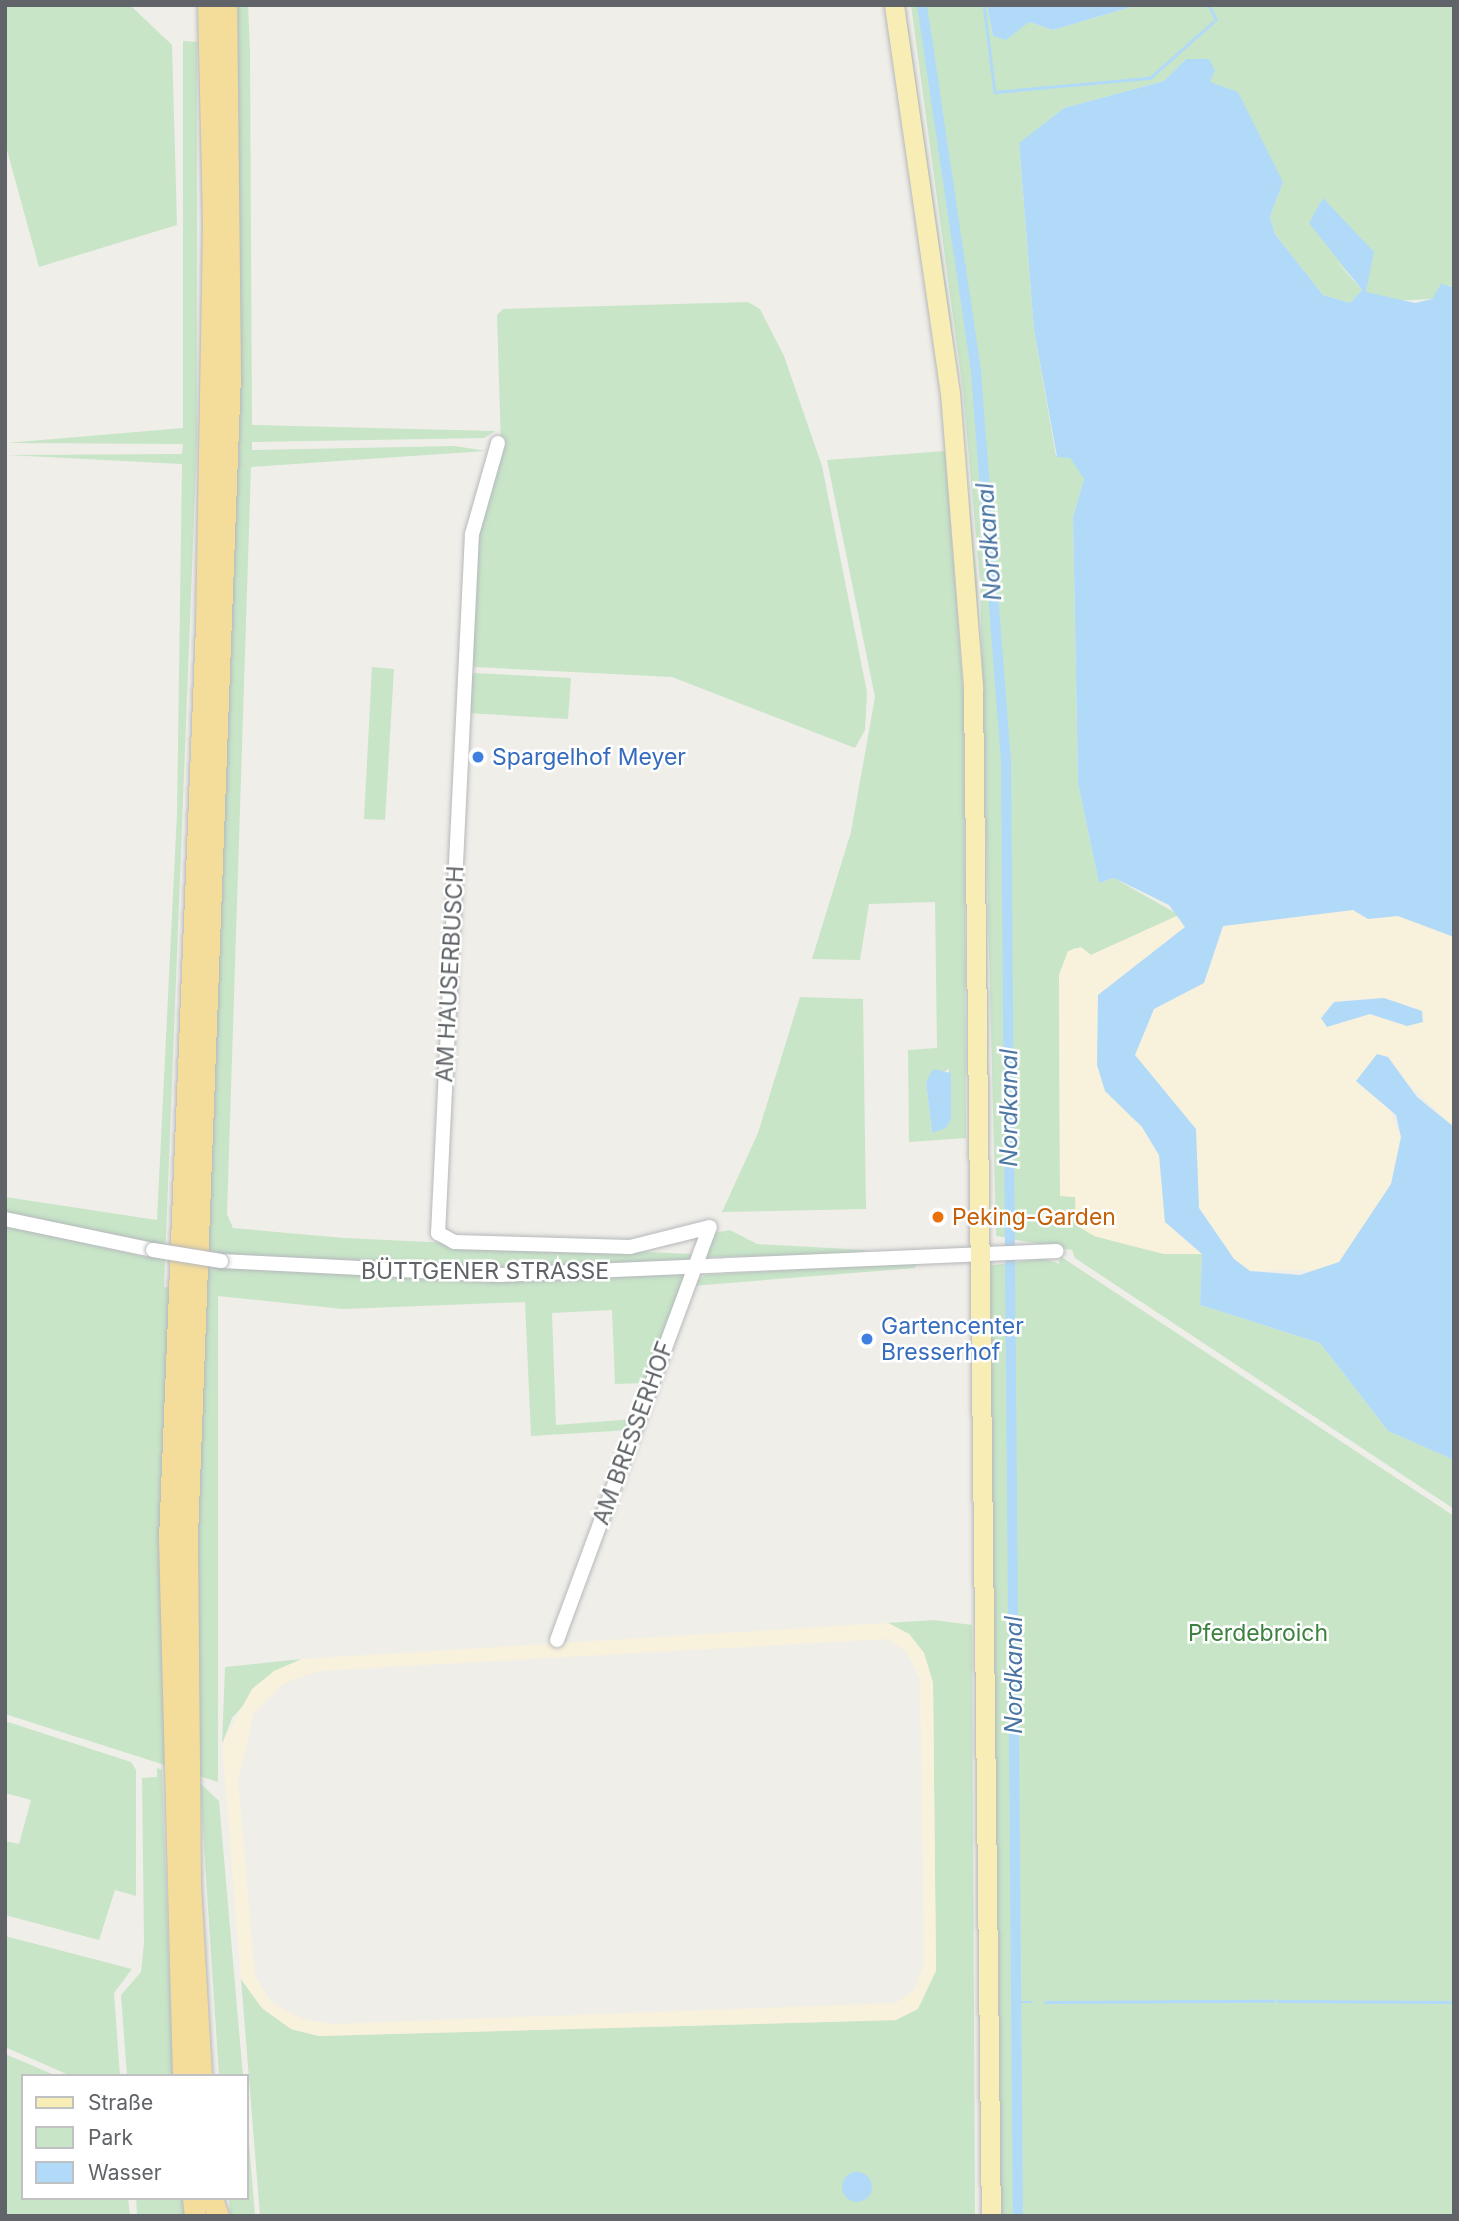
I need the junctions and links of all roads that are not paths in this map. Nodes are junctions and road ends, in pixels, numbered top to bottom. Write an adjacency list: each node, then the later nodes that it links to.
1 (208, 5): 11 (highway)
2 (226, 5): 11 (highway)
3 (897, 5): 7 (main road)
4 (498, 443): 6 (street, AM HAUSERBUSCH)
5 (5, 1219): 9 (street, BÜTTGENER STRASSE, bridge)
6 (710, 1227): 9 (street, AM BRESSERHOF)
7 (982, 1251): 8 (street, BÜTTGENER STRASSE); 9 (street, BÜTTGENER STRASSE); 15 (main road)
8 (1056, 1251)
9 (693, 1269): 10 (street, AM BRESSERHOF)
10 (557, 1640)
11 (178, 1739): 12 (highway)
12 (180, 1800): 13 (highway); 14 (highway)
13 (183, 2074)
14 (201, 2074)
15 (991, 2216)

